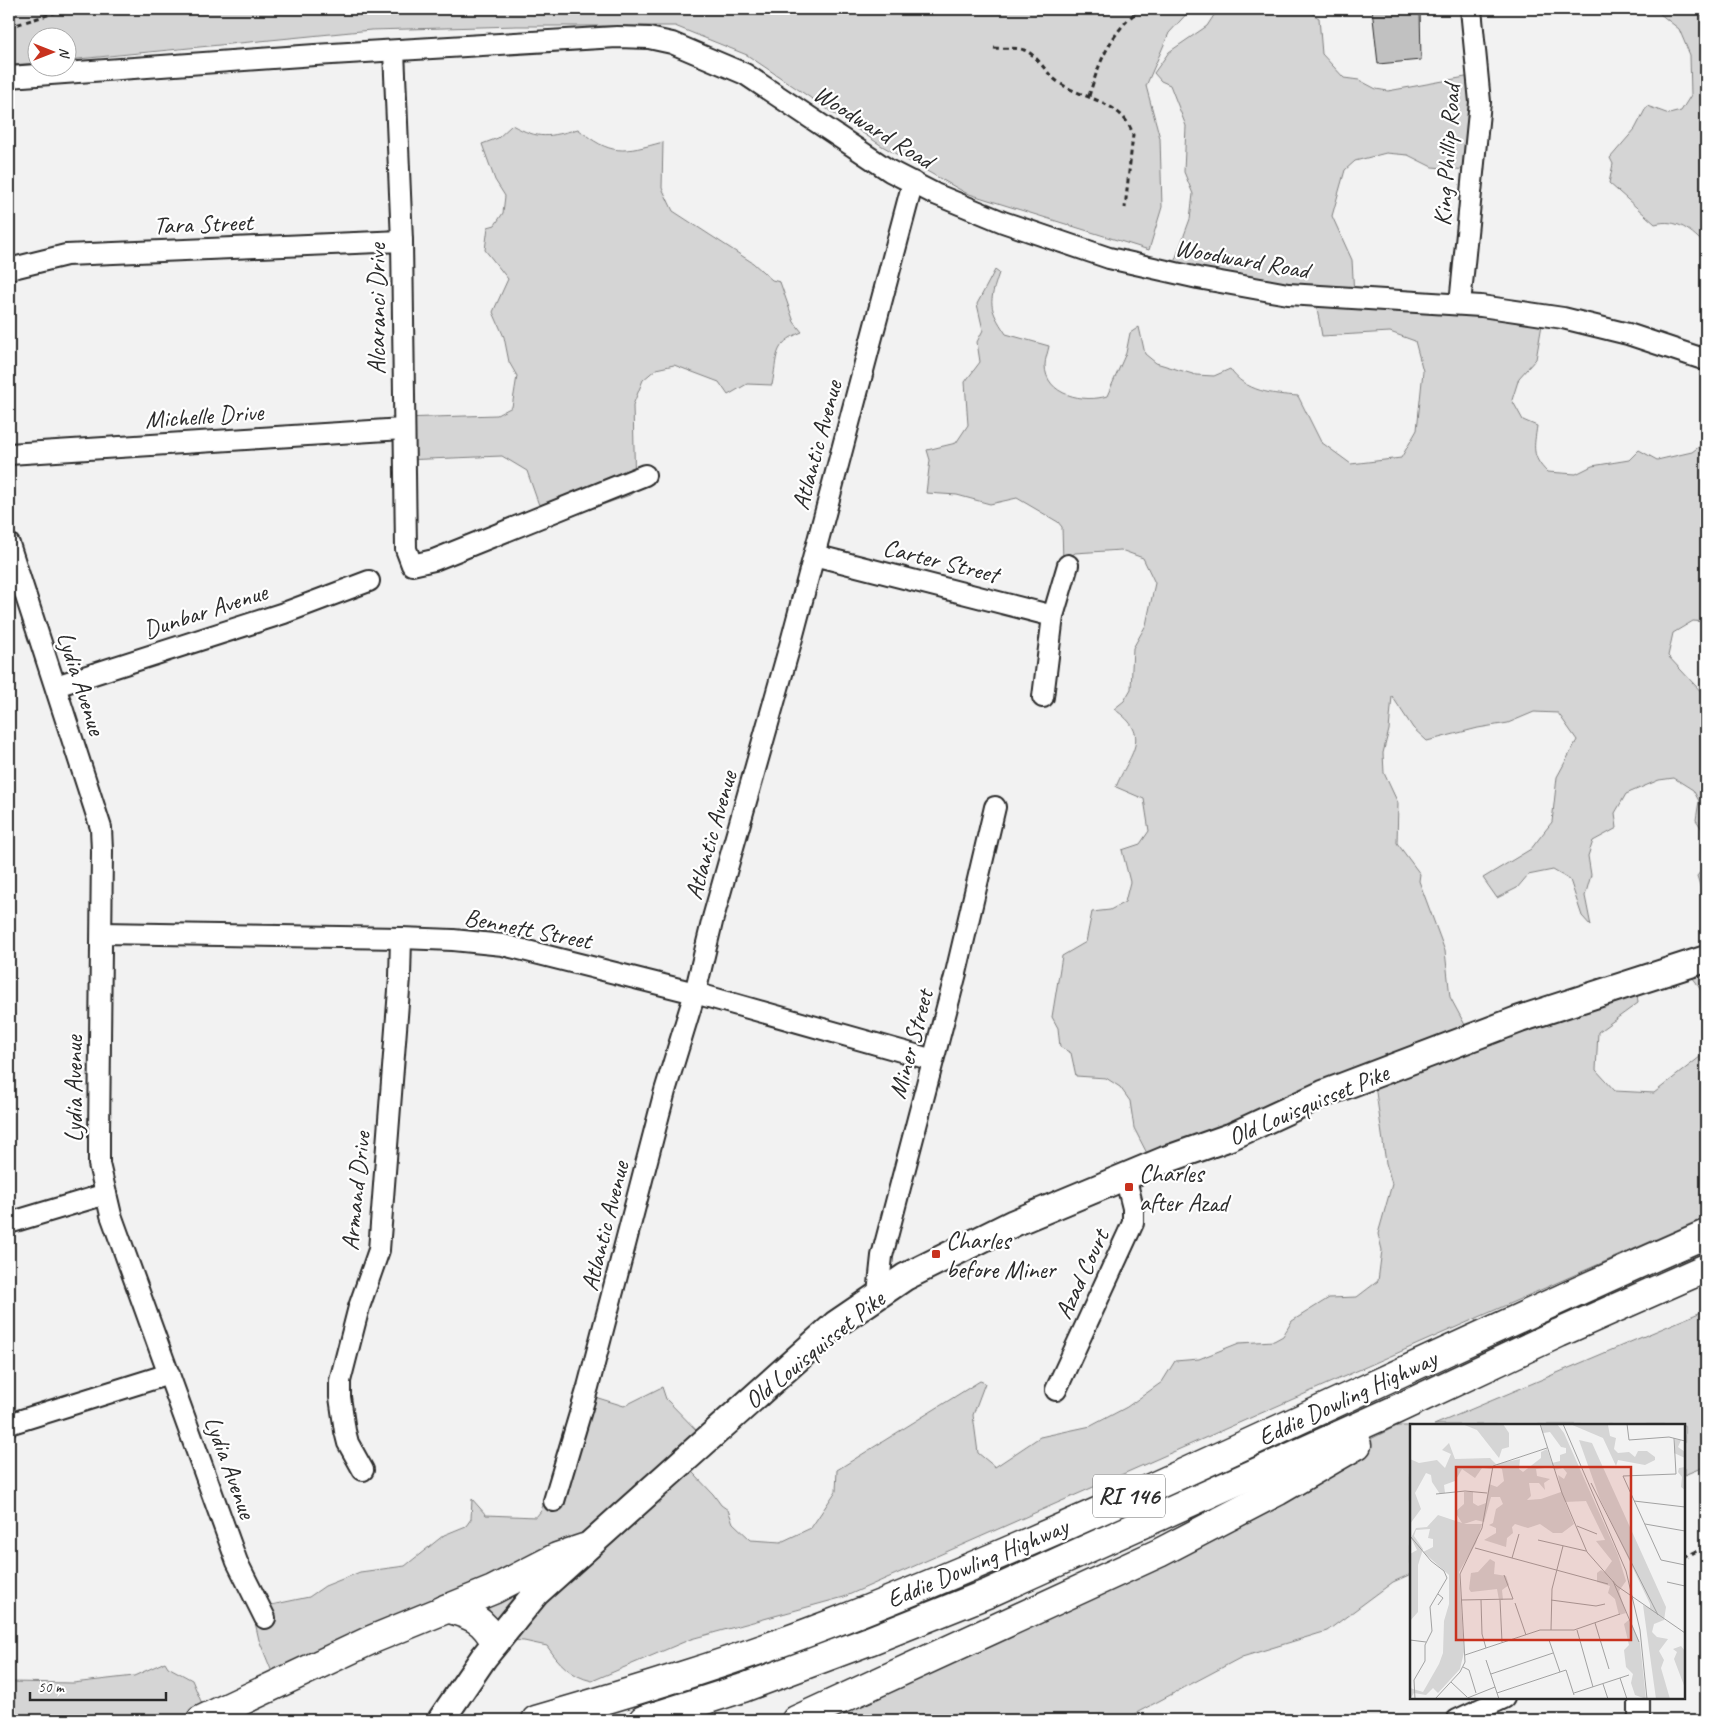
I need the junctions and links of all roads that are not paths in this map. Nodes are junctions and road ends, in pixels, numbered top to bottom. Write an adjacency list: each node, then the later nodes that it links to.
1 (1471, 9): 7 (street, King Phillip Road)
2 (394, 51): 3 (street, Woodward Road); 4 (street, Woodward Road); 5 (street, Alcaranci Drive)
3 (9, 77)
4 (913, 182): 7 (street, Woodward Road); 13 (street, Atlantic Avenue)
5 (402, 241): 6 (street, Tara Street); 9 (street, Alcaranci Drive)
6 (9, 269)
7 (1460, 304): 8 (street, Woodward Road)
8 (1706, 360)
9 (403, 429): 10 (street, Michelle Drive); 11 (street, Alcaranci Drive)
10 (9, 454)
11 (645, 475)
12 (9, 544): 17 (street, Lydia Avenue)
13 (814, 555): 16 (street, Carter Street); 23 (street, Atlantic Avenue)
14 (1068, 565): 16 (street)
15 (370, 581): 17 (street, Dunbar Avenue)
16 (1053, 616): 18 (street)
17 (56, 686): 20 (street, Lydia Avenue)
18 (1043, 697)
19 (995, 806): 24 (street, Miner Street)
20 (102, 933): 21 (street, Bennett Street); 26 (street, Lydia Avenue)
21 (401, 938): 23 (street, Bennett Street); 35 (street, Armand Drive)
22 (1706, 958): 25 (main road, Old Louisquisset Pike)
23 (695, 994): 24 (street, Bennett Street); 36 (street, Atlantic Avenue)
24 (933, 1060): 30 (street, Miner Street)
25 (1125, 1176): 30 (main road, Old Louisquisset Pike); 33 (street, Azad Court)
26 (106, 1194): 27 (street); 32 (street, Lydia Avenue)
27 (9, 1223)
28 (1706, 1234): 45 (highway, Eddie Dowling Highway / RI 146)
29 (1706, 1268): 31 (highway, Eddie Dowling Highway / RI 146)
30 (878, 1294): 37 (main road, Old Louisquisset Pike)
31 (1559, 1333): 46 (highway, Eddie Dowling Highway / RI 146); 47 (highway)
32 (169, 1374): 34 (street); 39 (street, Lydia Avenue)
33 (1056, 1390)
34 (9, 1424)
35 (362, 1470)
36 (554, 1501)
37 (584, 1548): 38 (highway); 40 (main road, Old Louisquisset Pike)
38 (446, 1608): 40 (highway); 43 (highway)
39 (265, 1618)
40 (495, 1642): 44 (main road, Old Louisquisset Pike)
41 (1502, 1699): 48 (street)
42 (1638, 1699): 49 (street)
43 (202, 1720)
44 (441, 1720)
45 (536, 1720)
46 (643, 1720)
47 (796, 1720)
48 (1457, 1720)
49 (1639, 1720)

